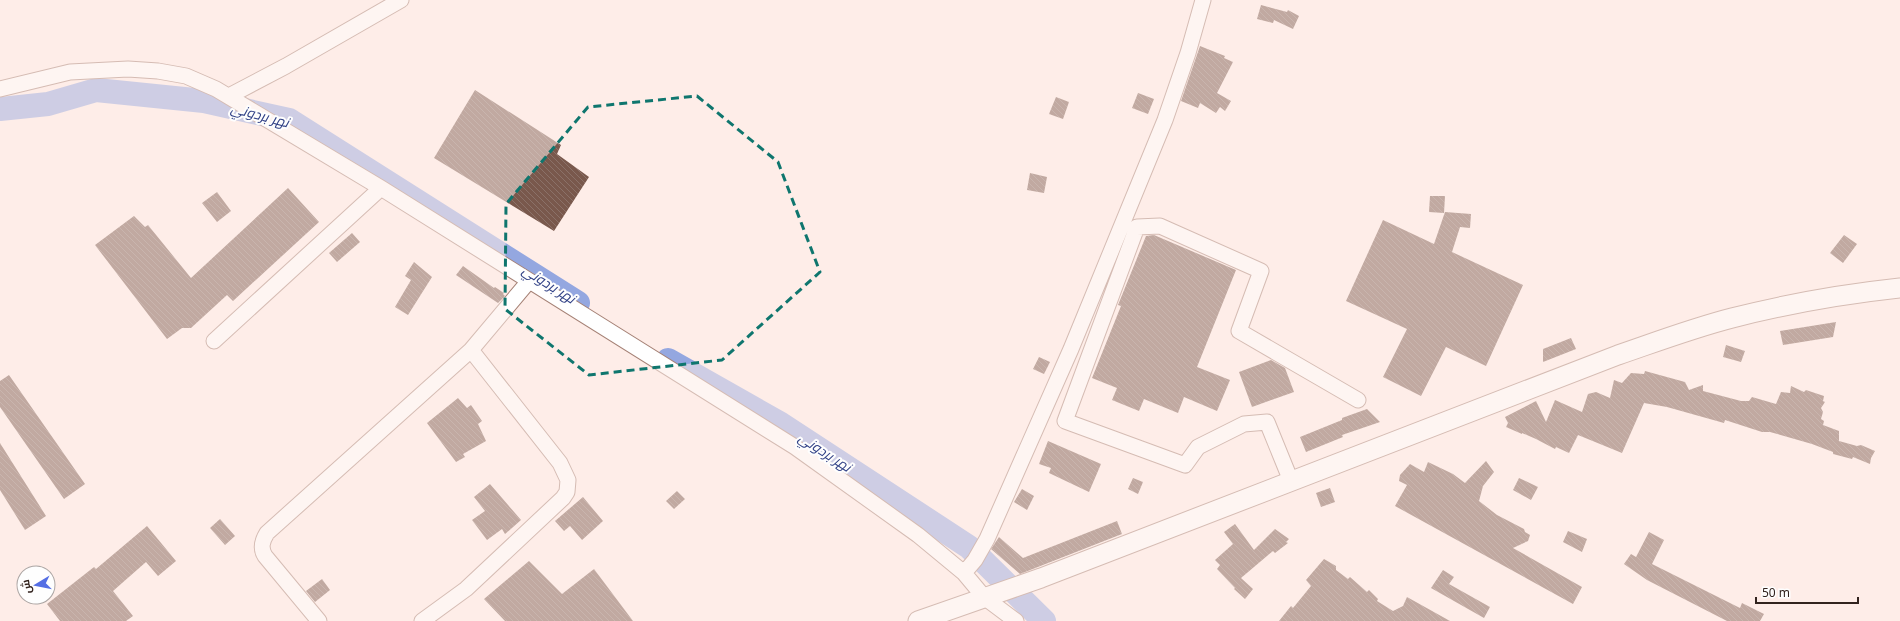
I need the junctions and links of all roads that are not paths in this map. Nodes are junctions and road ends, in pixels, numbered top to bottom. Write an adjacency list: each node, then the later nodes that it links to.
1 (401, 0): 4 (street)
2 (1203, 0): 12 (street)
3 (0, 89): 4 (street)
4 (229, 96): 5 (street)
5 (381, 188): 6 (street); 8 (street)
6 (529, 281): 9 (street); 12 (street)
7 (1900, 288): 11 (main road)
8 (214, 341)
9 (471, 350): 14 (street); 15 (street)
10 (1358, 400): 11 (street)
11 (1291, 481): 13 (main road)
12 (964, 573): 13 (street)
13 (991, 595): 16 (main road); 17 (street)
14 (319, 621)
15 (422, 621)
16 (918, 621)
17 (1016, 621)

